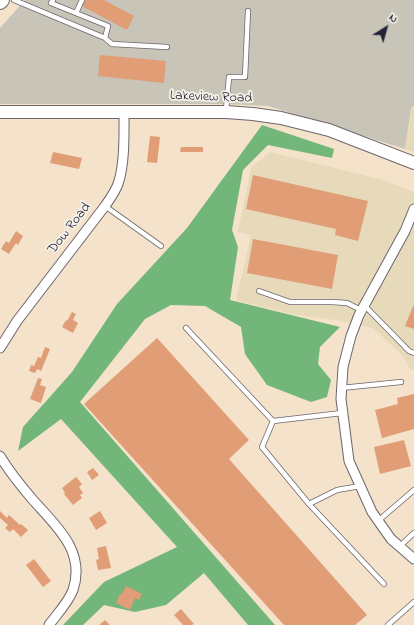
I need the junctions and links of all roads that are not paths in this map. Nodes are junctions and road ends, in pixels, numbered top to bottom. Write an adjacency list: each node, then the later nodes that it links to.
1 (14, 0): 6 (lane)
2 (53, 0): 5 (lane)
3 (82, 0): 5 (lane)
4 (248, 11): 10 (lane)
5 (76, 13): 6 (lane)
6 (105, 38): 7 (lane)
7 (166, 47)
8 (0, 112): 9 (main road, Lakeview Road)
9 (124, 112): 10 (main road, Lakeview Road); 12 (street, Dow Road)
10 (226, 112): 11 (main road, Lakeview Road)
11 (414, 162)
12 (105, 206): 14 (lane); 18 (street, Dow Road)
13 (414, 209): 16 (street)
14 (161, 246)
15 (259, 291): 16 (lane)
16 (363, 308): 19 (lane); 21 (street)
17 (186, 328): 23 (lane)
18 (0, 348)
19 (414, 353)
20 (401, 382): 21 (lane)
21 (341, 388): 22 (street)
22 (342, 412): 23 (lane); 25 (street)
23 (273, 421): 27 (lane)
24 (0, 456): 34 (street)
25 (360, 486): 27 (lane); 28 (street)
26 (414, 490): 28 (lane)
27 (309, 504): 32 (lane)
28 (378, 521): 30 (street)
29 (414, 533): 30 (lane)
30 (399, 547): 31 (street)
31 (414, 559)
32 (384, 584)
33 (414, 602): 35 (lane)
34 (49, 625)
35 (388, 625)

